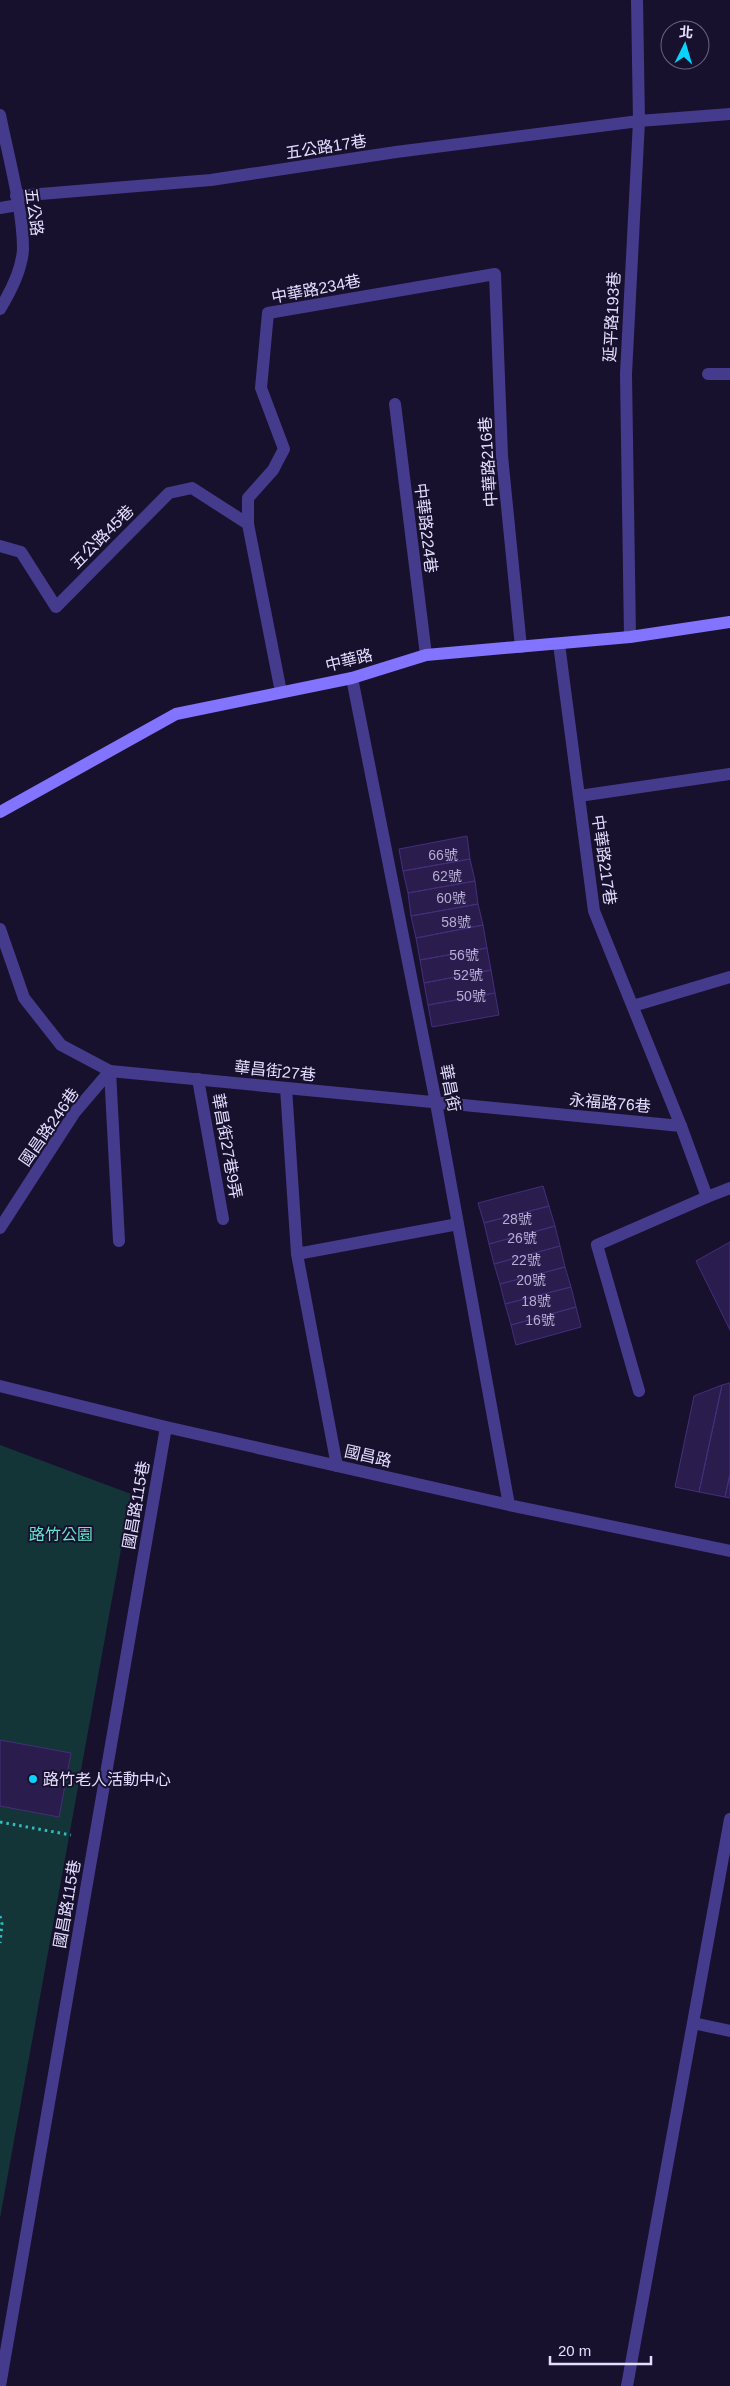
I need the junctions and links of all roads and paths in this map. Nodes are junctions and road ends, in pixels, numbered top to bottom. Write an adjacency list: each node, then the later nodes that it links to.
1 (637, 0): 4 (street, 延平路193巷)
2 (730, 114): 4 (street, 五公路17巷)
3 (0, 115): 5 (street, 五公路)
4 (639, 121): 5 (street, 五公路17巷); 15 (street, 延平路193巷)
5 (17, 200): 6 (street, 五公路17巷); 8 (street, 五公路)
6 (0, 208)
7 (495, 274): 12 (street, 中華路234巷); 17 (street, 中華路216巷)
8 (0, 309)
9 (708, 374): 10 (street)
10 (730, 374)
11 (395, 404): 18 (street, 中華路224巷)
12 (248, 524): 13 (street, 五公路45巷); 20 (street, 中華路234巷)
13 (0, 546)
14 (730, 622): 15 (street, 中華路)
15 (630, 637): 16 (street, 中華路)
16 (559, 644): 17 (street, 中華路); 22 (street, 中華路217巷)
17 (521, 647): 18 (street, 中華路)
18 (426, 656): 19 (street, 中華路)
19 (352, 678): 20 (street, 中華路); 30 (street, 華昌街)
20 (281, 692): 23 (street, 中華路)
21 (730, 774): 22 (street)
22 (579, 796): 26 (street, 中華路217巷)
23 (0, 812)
24 (0, 929): 27 (street)
25 (730, 977): 26 (street)
26 (633, 1006): 31 (street, 中華路217巷)
27 (110, 1071): 28 (street, 華昌街27巷); 36 (street, 國昌路246巷); 37 (street)
28 (198, 1079): 29 (street, 華昌街27巷); 34 (street, 華昌街27巷9弄)
29 (286, 1088): 30 (street, 華昌街27巷); 38 (street)
30 (436, 1103): 31 (street, 永福路76巷); 35 (street, 華昌街)
31 (682, 1126): 33 (street)
32 (730, 1188): 33 (street)
33 (707, 1197): 40 (street)
34 (223, 1219)
35 (458, 1224): 38 (street); 43 (street, 華昌街)
36 (0, 1228)
37 (119, 1241)
38 (297, 1254): 42 (street)
39 (0, 1386): 41 (street, 國昌路)
40 (639, 1391)
41 (166, 1427): 42 (street, 國昌路); 47 (street, 國昌路115巷)
42 (338, 1466): 43 (street, 國昌路)
43 (509, 1505): 44 (street, 國昌路)
44 (730, 1551)
45 (730, 1819): 50 (street)
46 (0, 1822): 47 (path)
47 (95, 1839): 52 (street, 國昌路115巷)
48 (0, 1916): 49 (path)
49 (0, 1943)
50 (693, 2023): 51 (street); 53 (street)
51 (730, 2031)
52 (0, 2386)
53 (627, 2386)

